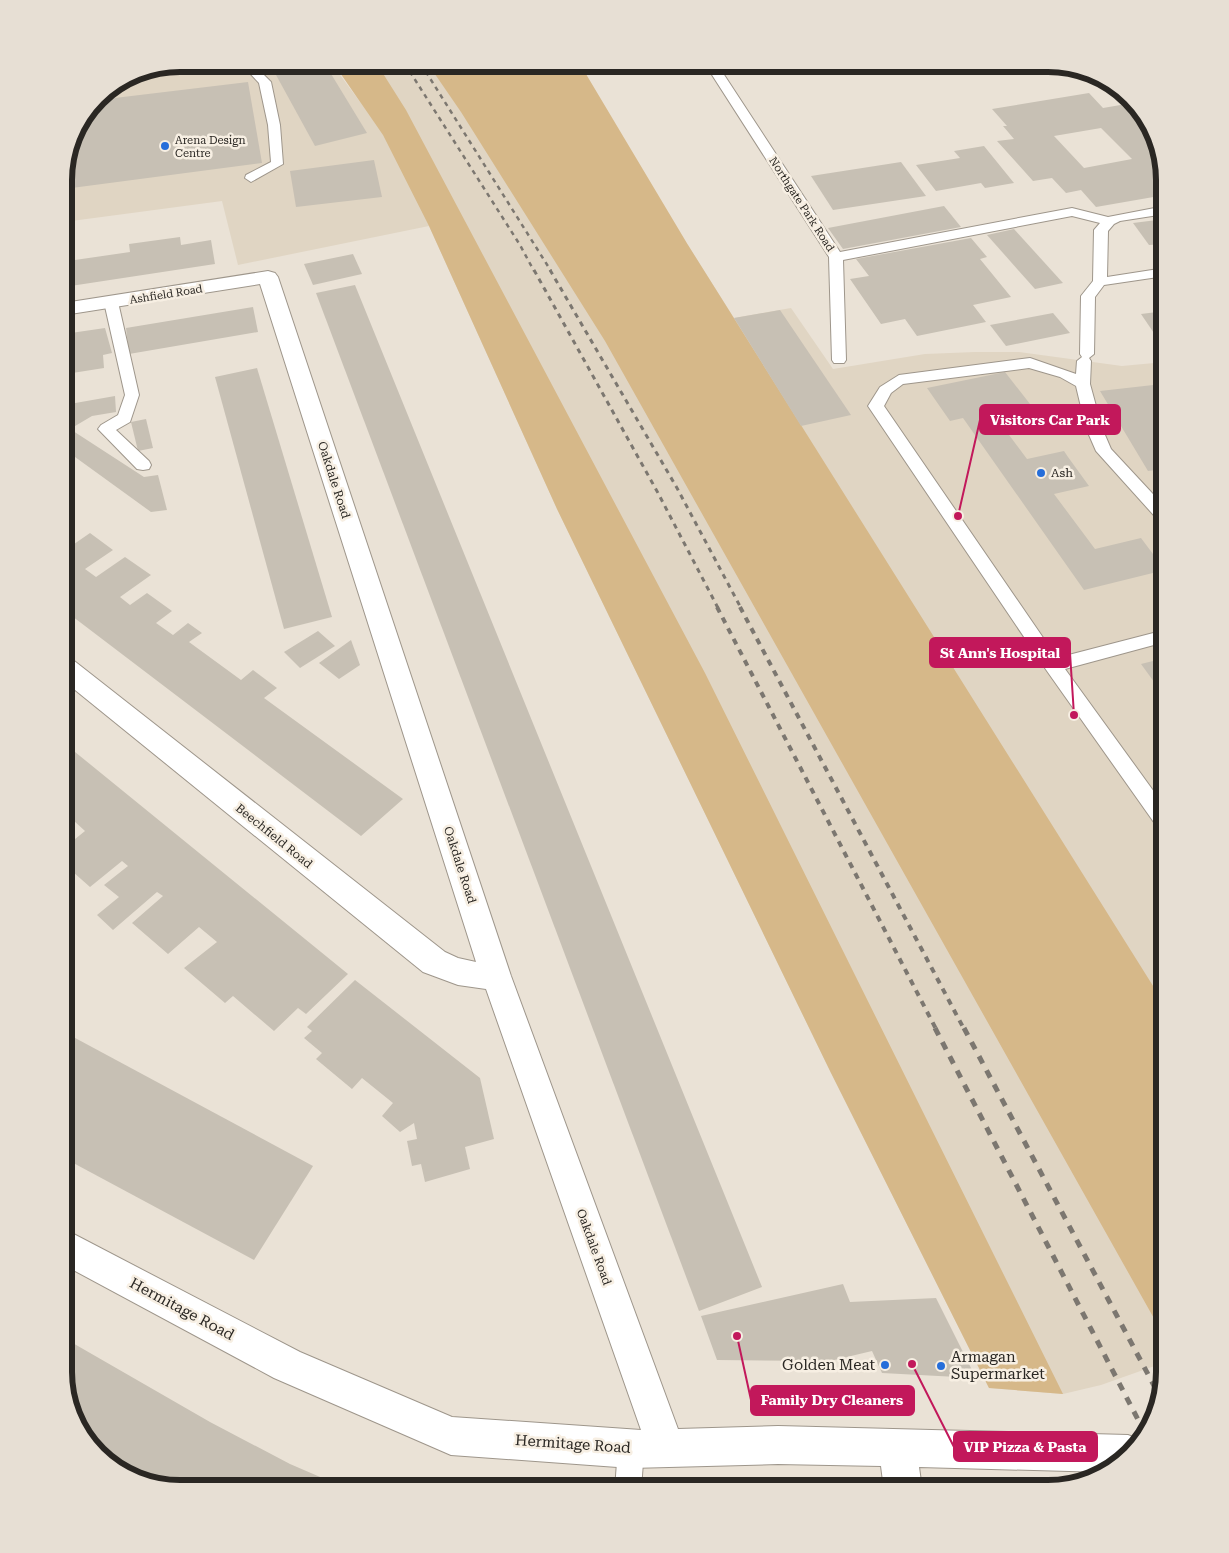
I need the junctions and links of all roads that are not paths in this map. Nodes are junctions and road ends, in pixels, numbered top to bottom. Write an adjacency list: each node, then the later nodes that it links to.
1 (256, 73): 3 (lane)
2 (717, 73): 6 (lane, Northgate Park Road)
3 (251, 178)
4 (1156, 212): 5 (lane)
5 (1109, 221): 6 (lane); 9 (lane)
6 (836, 257): 12 (lane, Northgate Park Road)
7 (1156, 273): 9 (lane)
8 (268, 277): 10 (street, Ashfield Road); 20 (street, Oakdale Road)
9 (1100, 282): 13 (lane)
10 (111, 302): 11 (street, Ashfield Road); 14 (lane)
11 (73, 308)
12 (840, 360)
13 (1083, 384): 15 (lane); 17 (lane)
14 (143, 465)
15 (1156, 506)
16 (1156, 638): 17 (lane)
17 (1053, 666): 19 (lane)
18 (73, 674): 20 (street, Beechfield Road)
19 (1156, 809)
20 (496, 976): 22 (street, Oakdale Road)
21 (73, 1251): 22 (street, Hermitage Road)
22 (648, 1448): 23 (street, Hermitage Road); 25 (lane)
23 (897, 1448): 24 (street, Hermitage Road); 26 (street)
24 (1120, 1454)
25 (632, 1480)
26 (902, 1480)

